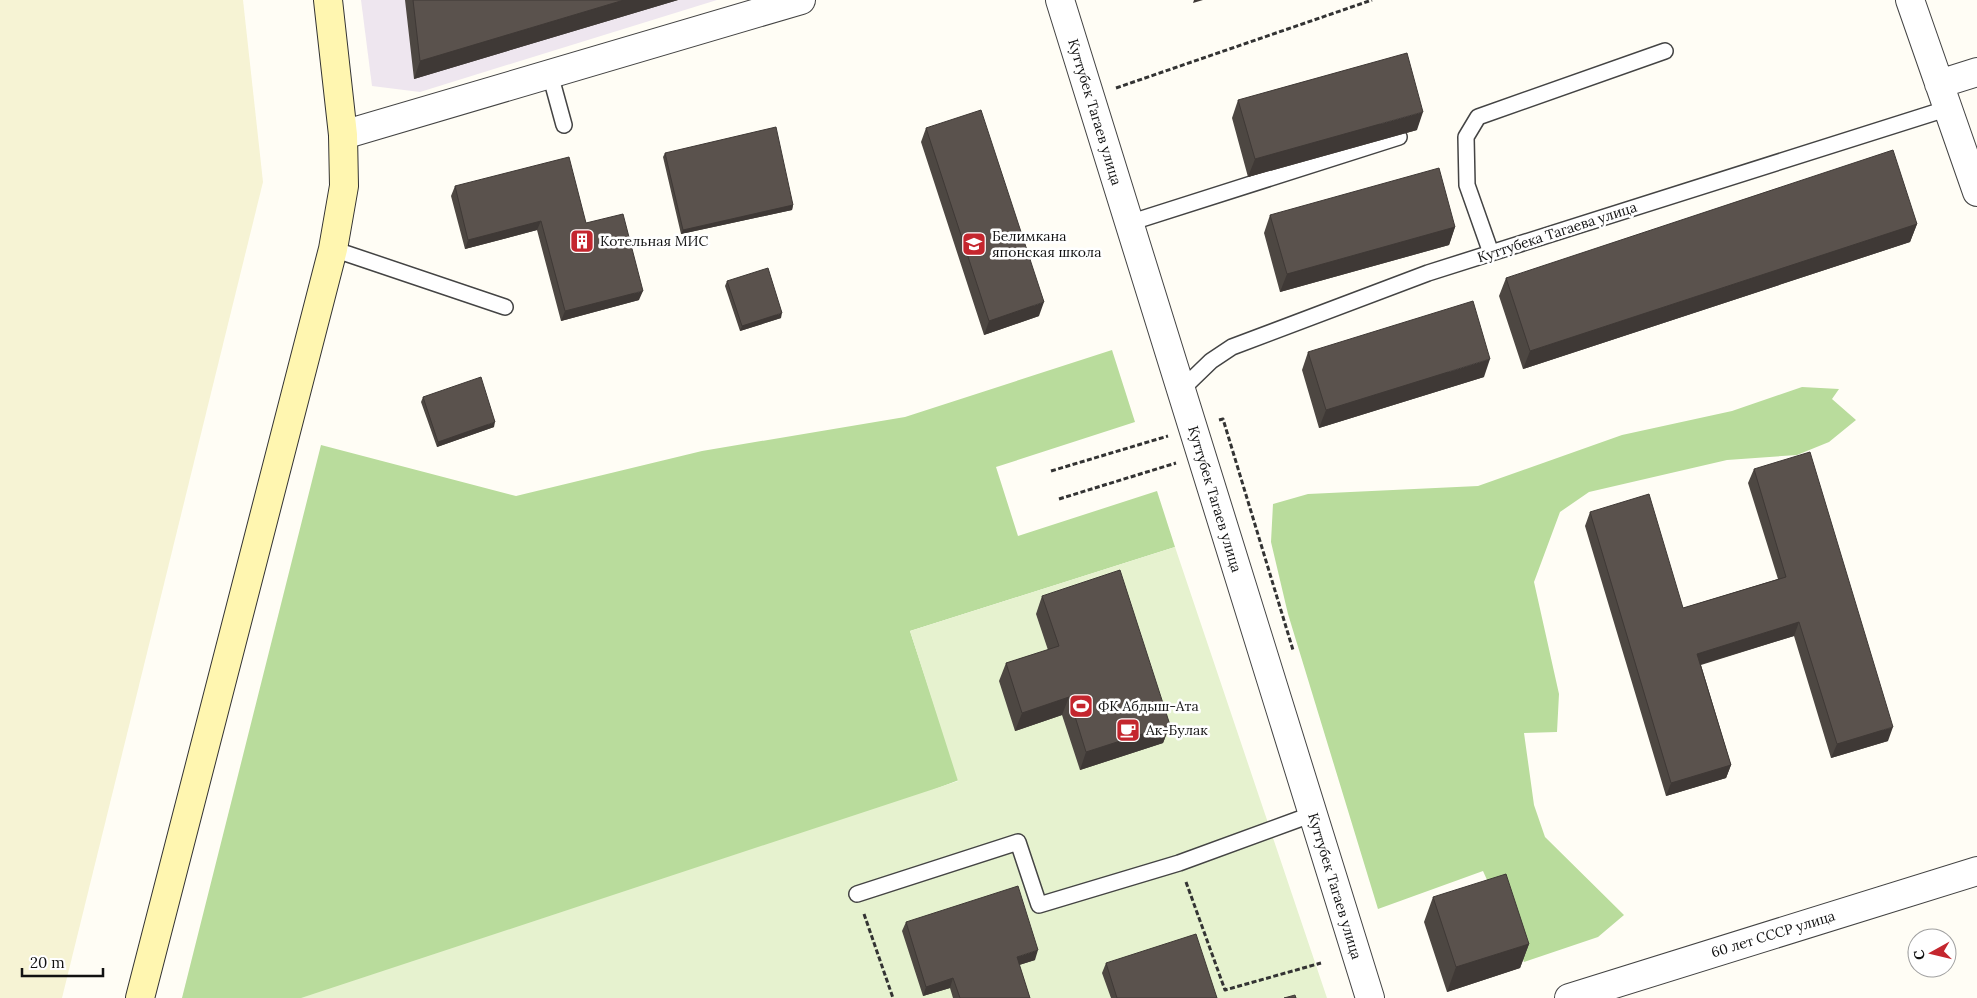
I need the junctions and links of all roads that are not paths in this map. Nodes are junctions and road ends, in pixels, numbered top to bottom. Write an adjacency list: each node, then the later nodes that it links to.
1 (328, 0): 10 (street)
2 (801, 0): 7 (street)
3 (1060, 0): 13 (street, Куттубек Тагаев улица)
4 (1910, 0): 8 (street)
5 (1665, 51): 15 (lane)
6 (1977, 72): 8 (street)
7 (550, 74): 9 (lane); 10 (street)
8 (1944, 96): 12 (street); 15 (lane, Куттубека Тагаева улица)
9 (564, 125)
10 (343, 135): 14 (street)
11 (1400, 137): 13 (lane)
12 (1977, 192)
13 (1129, 223): 17 (street, Куттубек Тагаев улица)
14 (333, 249): 16 (lane); 21 (street)
15 (1491, 253): 17 (lane, Куттубека Тагаева улица)
16 (505, 307)
17 (1181, 390): 18 (street, Куттубек Тагаев улица)
18 (1313, 814): 20 (lane); 22 (street, Куттубек Тагаев улица)
19 (1977, 871): 23 (street, 60 лет СССР улица)
20 (857, 894)
21 (140, 998)
22 (1370, 998)
23 (1569, 998)

